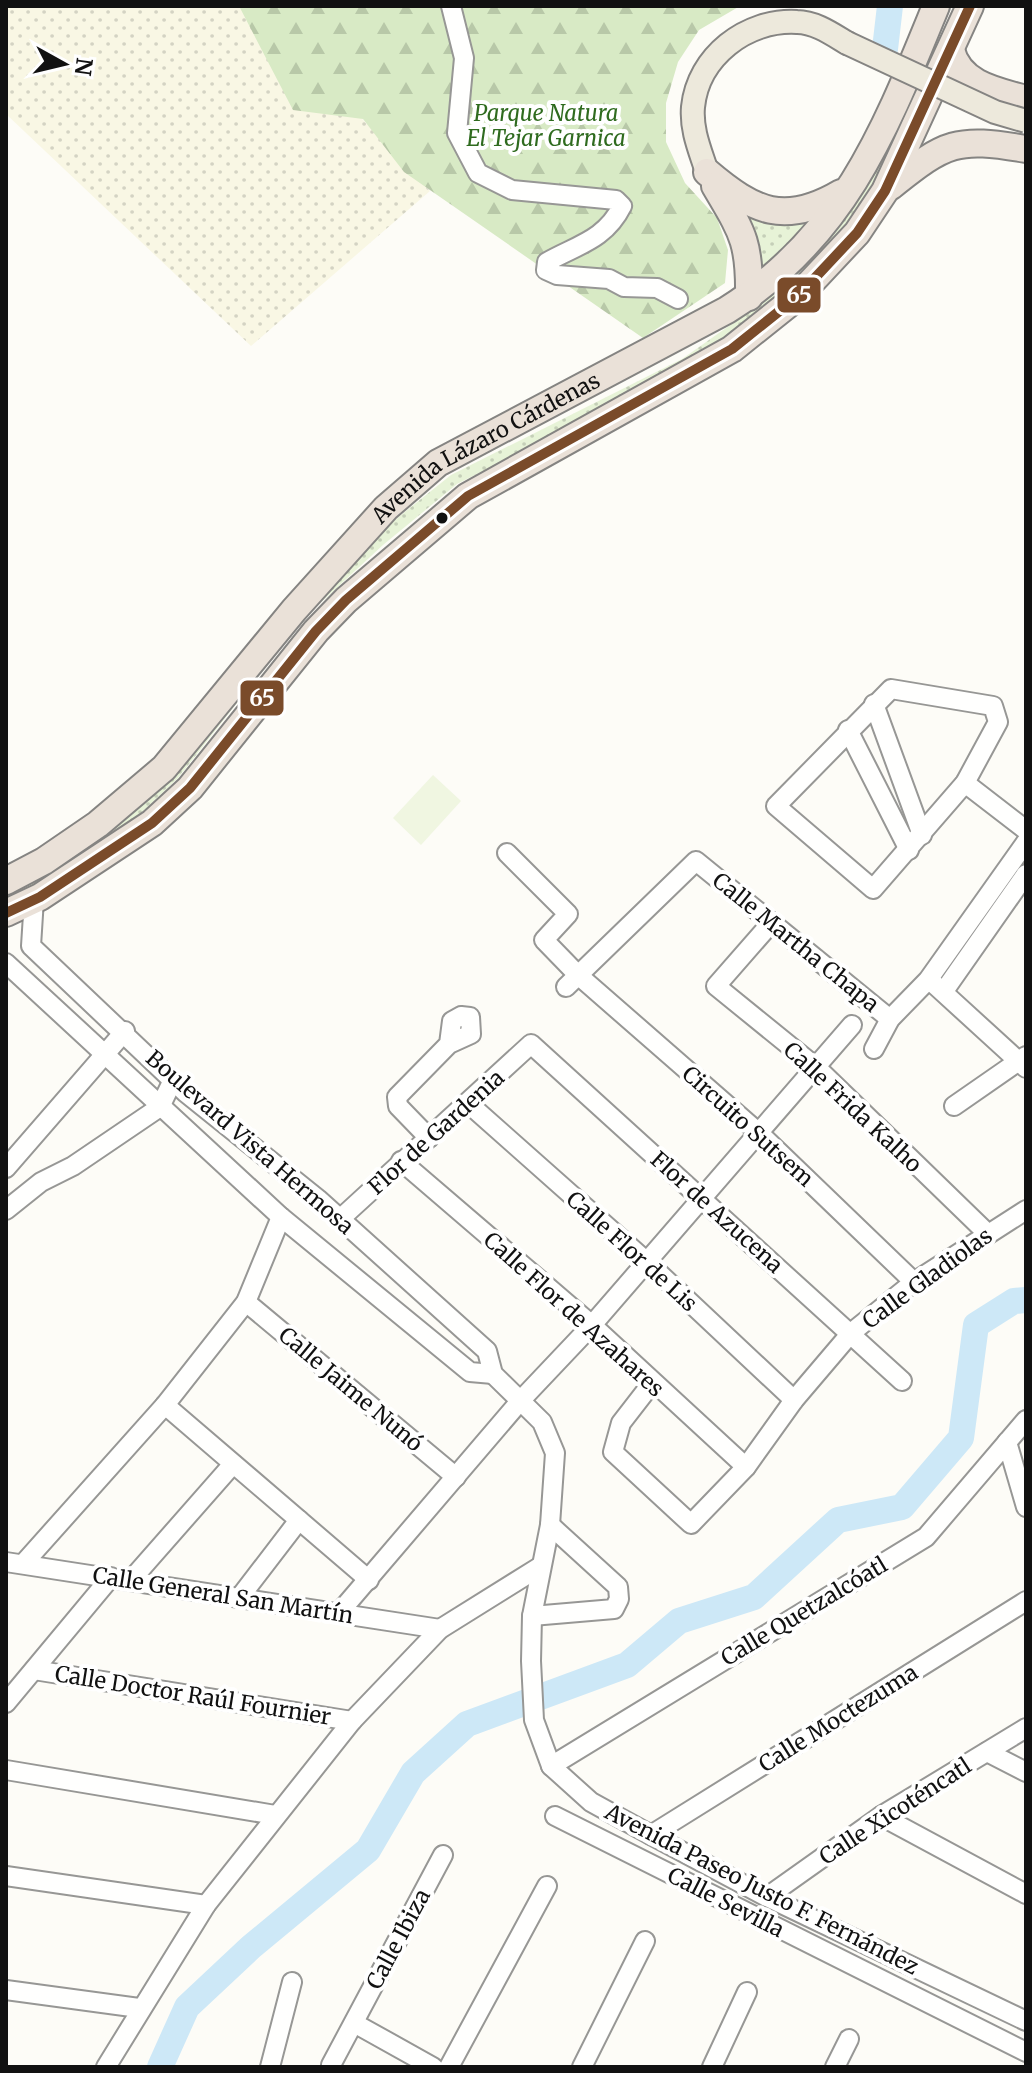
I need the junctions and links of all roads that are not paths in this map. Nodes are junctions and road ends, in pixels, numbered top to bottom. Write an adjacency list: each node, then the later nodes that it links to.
1 (451, 6): 12 (street)
2 (936, 6): 9 (highway, Avenida Lázaro Cárdenas)
3 (970, 6): 4 (highway, Avenida Lázaro Cárdenas)
4 (951, 50): 5 (highway); 10 (highway, Avenida Lázaro Cárdenas)
5 (1026, 99)
6 (1026, 121): 8 (main road, bridge)
7 (1026, 149): 10 (highway)
8 (707, 172): 9 (highway); 11 (highway)
9 (855, 185): 11 (highway, Avenida Lázaro Cárdenas)
10 (885, 191): 23 (highway, Avenida Lázaro Cárdenas)
11 (749, 297): 22 (highway, Avenida Lázaro Cárdenas)
12 (678, 299)
13 (874, 704): 14 (street); 15 (street); 17 (street)
14 (848, 730): 19 (street); 19 (street)
15 (965, 783): 16 (street); 17 (street)
16 (1026, 830)
17 (922, 835): 19 (street)
18 (1026, 842): 28 (street)
19 (909, 850)
20 (507, 853): 27 (street, Circuito Sutsem)
21 (1026, 874): 28 (street)
22 (6, 881)
23 (34, 899): 24 (highway, Avenida Lázaro Cárdenas); 31 (street, Boulevard Vista Hermosa)
24 (6, 913)
25 (772, 922): 27 (street, Calle Martha Chapa); 29 (street, Calle Martha Chapa); 37 (street, Calle Frida Kalho)
26 (6, 963): 35 (street, Boulevard Vista Hermosa)
27 (572, 981): 42 (street, Circuito Sutsem)
28 (936, 985): 29 (street, Calle Martha Chapa); 36 (street)
29 (890, 1019): 34 (street)
30 (852, 1025): 37 (street)
31 (125, 1031): 35 (street); 38 (street, Boulevard Vista Hermosa)
32 (449, 1044): 43 (street)
33 (531, 1044): 39 (street, Flor de Gardenia); 46 (street, Flor de Azucena)
34 (874, 1049)
35 (105, 1053): 41 (street, Boulevard Vista Hermosa); 45 (street)
36 (1025, 1062): 40 (street)
37 (817, 1068): 42 (street); 51 (street, Calle Frida Kalho)
38 (173, 1080): 41 (street); 50 (street, Boulevard Vista Hermosa)
39 (469, 1104): 43 (street, Flor de Gardenia); 52 (street, Calle Flor de Lis)
40 (954, 1106)
41 (160, 1107): 47 (street); 49 (street, Boulevard Vista Hermosa)
42 (759, 1133): 46 (street); 53 (street, Circuito Sutsem)
43 (429, 1138): 44 (street, Flor de Gardenia)
44 (401, 1161): 50 (street, Flor de Gardenia); 55 (street, Calle Flor de Azahares)
45 (6, 1168)
46 (700, 1197): 52 (street); 56 (street, Flor de Azucena)
47 (6, 1210)
48 (1026, 1210): 51 (street, Calle Gladiolas)
49 (281, 1217): 54 (street); 57 (street, Boulevard Vista Hermosa)
50 (340, 1219): 57 (street, Boulevard Vista Hermosa)
51 (987, 1233): 53 (street, Calle Gladiolas)
52 (647, 1262): 55 (street); 61 (street, Calle Flor de Lis)
53 (914, 1282): 56 (street, Calle Gladiolas)
54 (246, 1302): 62 (street); 67 (street, Calle Jaime Nunó)
55 (592, 1325): 59 (street, Calle Flor de Azahares); 60 (street)
56 (851, 1333): 58 (street, Flor de Azucena); 61 (street, Calle Gladiolas)
57 (493, 1374): 60 (street, Boulevard Vista Hermosa)
58 (902, 1381)
59 (652, 1383): 66 (street, Calle Flor de Azahares); 66 (street, Calle Gladiolas)
60 (521, 1400): 67 (street); 70 (street, Boulevard Vista Hermosa)
61 (794, 1400): 66 (street, Calle Gladiolas)
62 (165, 1405): 65 (street); 71 (street)
63 (1026, 1420): 64 (street, Calle Quetzalcóatl)
64 (1007, 1442): 68 (street); 86 (street, Calle Quetzalcóatl)
65 (233, 1464): 69 (street); 74 (street)
66 (746, 1467)
67 (456, 1477): 75 (street)
68 (1026, 1507)
69 (299, 1520): 75 (street); 76 (street)
70 (550, 1525): 72 (street, Boulevard Vista Hermosa); 79 (street)
71 (15, 1563): 73 (street, Calle General San Martín)
72 (541, 1566): 79 (street, Avenida Paseo Justo F. Fernández); 80 (street)
73 (111, 1577): 74 (street, Calle General San Martín); 81 (street)
74 (131, 1580): 76 (street, Calle General San Martín)
75 (369, 1580): 78 (street)
76 (240, 1597): 78 (street, Calle General San Martín)
77 (1026, 1601): 94 (street, Calle Moctezuma)
78 (339, 1613): 80 (street, Calle General San Martín)
79 (532, 1616): 86 (street, Avenida Paseo Justo F. Fernández)
80 (440, 1629): 83 (street)
81 (34, 1670): 82 (street); 83 (street, Calle Doctor Raúl Fournier)
82 (6, 1703)
83 (352, 1721): 90 (street)
84 (1026, 1728): 85 (street, Calle Xicoténcatl)
85 (987, 1752): 88 (street); 92 (street, Calle Xicoténcatl)
86 (551, 1766): 89 (street, Avenida Paseo Justo F. Fernández)
87 (6, 1770): 90 (street)
88 (1026, 1772)
89 (591, 1802): 93 (street); 94 (street, Avenida Paseo Justo F. Fernández)
90 (275, 1815): 100 (street)
91 (555, 1816): 93 (street, Calle Sevilla)
92 (881, 1816): 98 (street); 99 (street, Calle Xicoténcatl)
93 (584, 1831): 109 (street, Calle Sevilla)
94 (651, 1835): 99 (street, Avenida Paseo Justo F. Fernández)
95 (443, 1855): 107 (street, Calle Ibiza)
96 (6, 1876): 100 (street)
97 (547, 1886): 114 (street)
98 (1026, 1894)
99 (767, 1897): 106 (street, Avenida Paseo Justo F. Fernández)
100 (206, 1905): 105 (street)
101 (645, 1941): 115 (street)
102 (292, 1982): 112 (street)
103 (6, 1990): 105 (street)
104 (747, 1992): 116 (street)
105 (139, 2008): 111 (street)
106 (1026, 2021)
107 (354, 2023): 110 (street, Calle Ibiza); 113 (street)
108 (849, 2039): 117 (street)
109 (1026, 2052)
110 (331, 2065)
111 (106, 2067)
112 (270, 2067)
113 (433, 2067)
114 (449, 2067)
115 (582, 2067)
116 (712, 2067)
117 (835, 2067)

